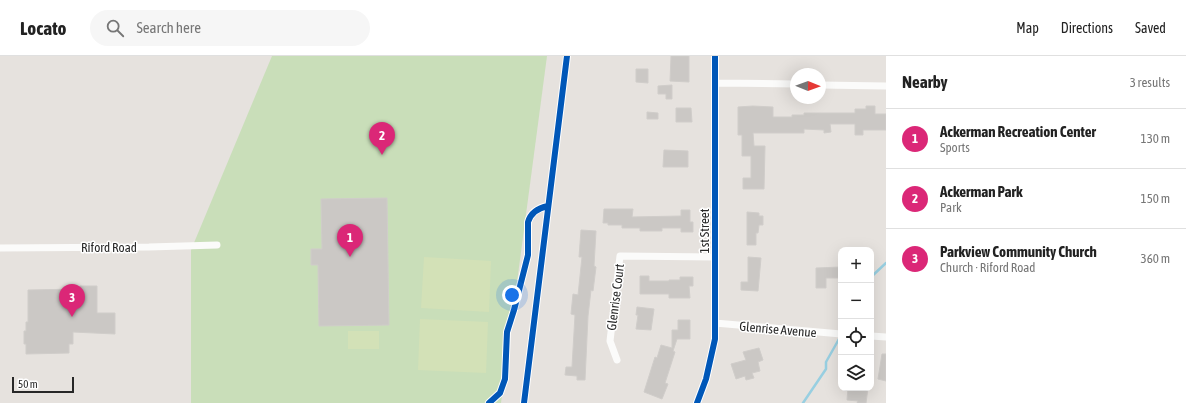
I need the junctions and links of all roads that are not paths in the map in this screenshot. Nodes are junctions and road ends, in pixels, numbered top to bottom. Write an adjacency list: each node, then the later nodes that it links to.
1 (715, 56): 2 (street, 1st Street)
2 (715, 83): 3 (street); 8 (street, 1st Street)
3 (790, 84)
4 (826, 85): 5 (street)
5 (886, 86)
6 (217, 245): 7 (street, Riford Road)
7 (0, 248)
8 (715, 257): 9 (street, 1st Street); 13 (street, Glenrise Court)
9 (715, 323): 10 (street, Glenrise Avenue); 14 (street, 1st Street)
10 (838, 334)
11 (874, 336): 12 (street)
12 (886, 337)
13 (617, 360)
14 (697, 403)

